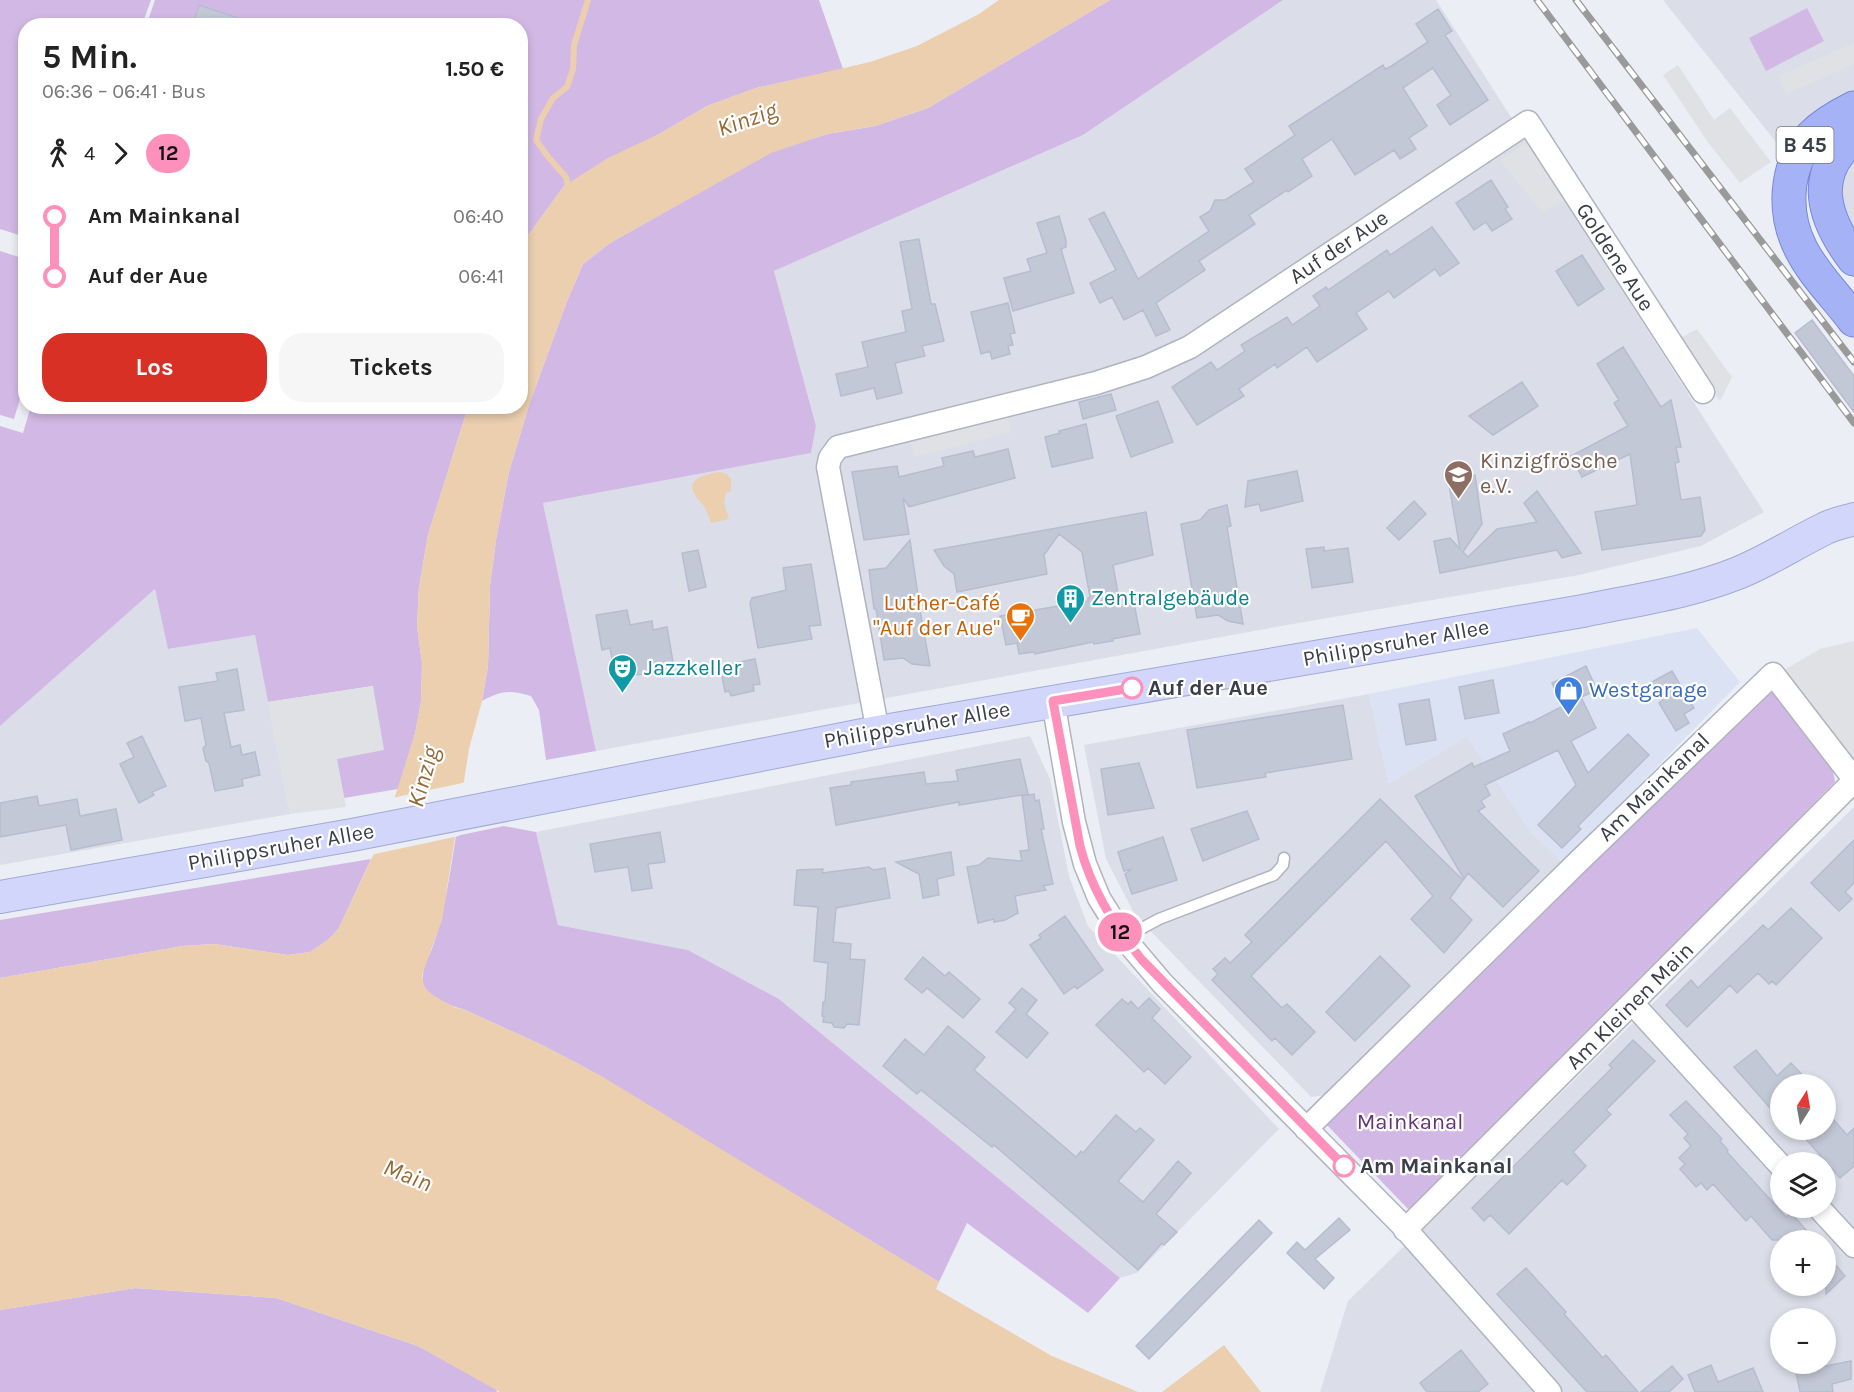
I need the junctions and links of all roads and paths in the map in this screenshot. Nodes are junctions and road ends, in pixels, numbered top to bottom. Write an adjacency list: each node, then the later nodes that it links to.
1 (1854, 108): 5 (main road, B 45)
2 (1528, 122): 6 (street, Goldene Aue); 10 (street, Auf der Aue)
3 (1854, 137): 4 (main road, B 45)
4 (1854, 259)
5 (1854, 320)
6 (1702, 392)
7 (1854, 496): 8 (main road, Philippsruher Allee)
8 (1840, 524): 9 (main road, Philippsruher Allee)
9 (1053, 701): 10 (main road, Philippsruher Allee); 14 (street)
10 (878, 732): 13 (main road, Philippsruher Allee)
11 (1854, 780): 15 (street, Am Kleinen Main); 16 (street, Am Mainkanal)
12 (1284, 858): 14 (lane)
13 (0, 897)
14 (1124, 938): 16 (street)
15 (1633, 1004): 17 (street); 19 (street, Am Kleinen Main)
16 (1306, 1129): 19 (street)
17 (1770, 1154)
18 (1828, 1218): 20 (street)
19 (1406, 1230): 21 (street)
20 (1854, 1246)
21 (1550, 1392)

